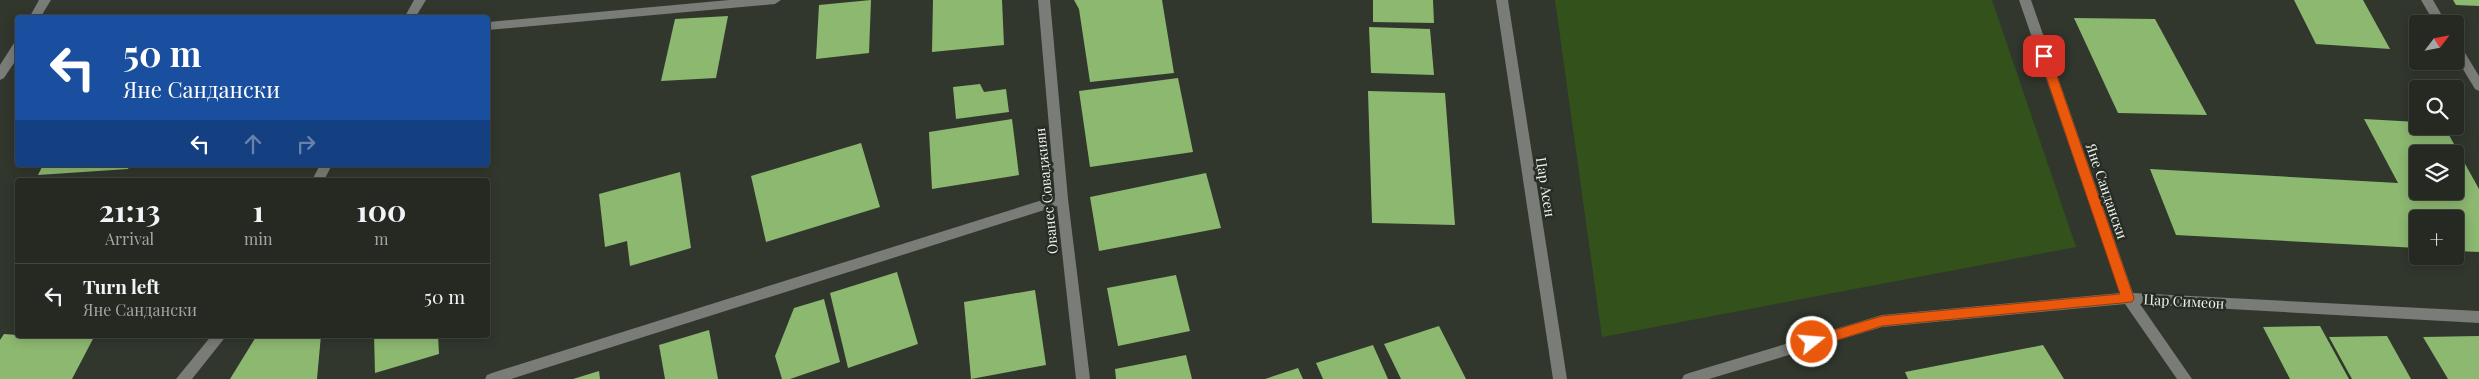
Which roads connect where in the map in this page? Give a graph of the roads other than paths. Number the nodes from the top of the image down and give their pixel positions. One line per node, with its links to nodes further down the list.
1 (45, 0): 8 (street)
2 (420, 0): 9 (street)
3 (775, 0): 11 (street)
4 (1044, 0): 16 (street, Ованес Соваджиян)
5 (1502, 0): 23 (street, Цар Асен)
6 (2025, 0): 17 (street, Яне Сандански)
7 (2427, 0): 10 (street)
8 (36, 15)
9 (411, 15)
10 (2436, 15)
11 (490, 26)
12 (15, 51): 14 (street)
13 (2464, 61): 15 (street)
14 (0, 75)
15 (2479, 86)
16 (1062, 199): 21 (street); 22 (street, Ованес Соваджиян)
17 (2128, 298): 18 (street, Цар Симеон); 24 (street, Цар Симеон); 25 (street, Яне Сандански)
18 (2479, 317)
19 (217, 338): 20 (street)
20 (183, 379)
21 (492, 379)
22 (1083, 379)
23 (1560, 379)
24 (1689, 379)
25 (2185, 379)

